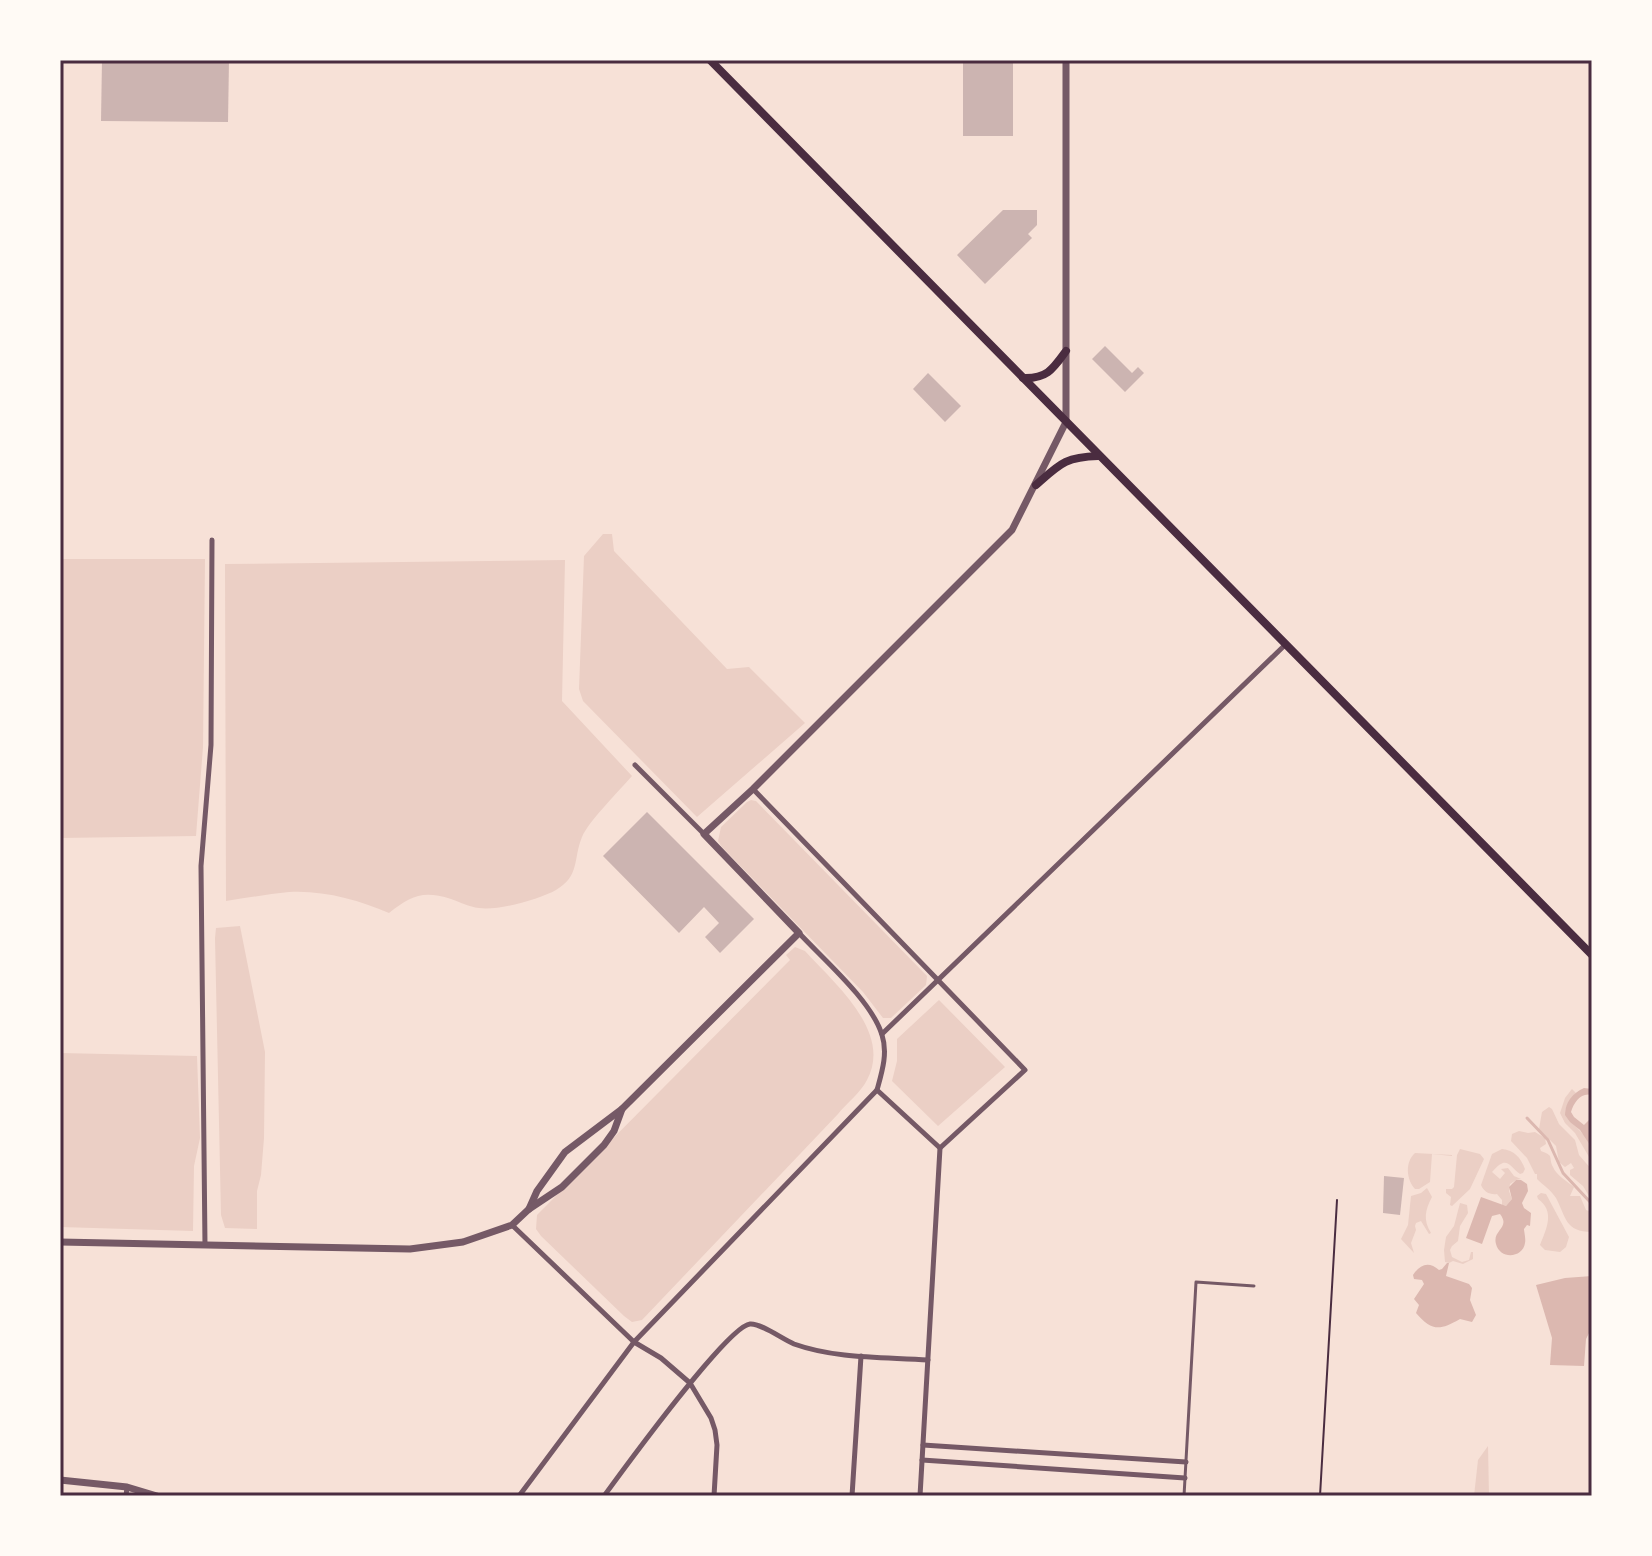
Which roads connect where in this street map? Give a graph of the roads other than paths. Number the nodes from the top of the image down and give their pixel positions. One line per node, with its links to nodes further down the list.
1 (710, 60): 4 (main road)
2 (1066, 60): 3 (street)
3 (1066, 351): 4 (main road); 5 (street)
4 (1022, 378): 5 (main road)
5 (1066, 422): 6 (main road); 7 (street)
6 (1098, 456): 7 (main road); 9 (main road)
7 (1036, 485): 11 (street)
8 (212, 540): 23 (street)
9 (1286, 644): 14 (main road); 15 (street)
10 (635, 765): 12 (street)
11 (753, 789): 12 (street); 15 (street)
12 (704, 834): 13 (street)
13 (799, 933): 16 (street); 18 (street)
14 (1592, 955)
15 (937, 981): 16 (street); 19 (street)
16 (882, 1034): 17 (street)
17 (877, 1090): 19 (street); 25 (street)
18 (622, 1109): 20 (street); 20 (street)
19 (940, 1148): 27 (street)
20 (529, 1209): 21 (street)
21 (512, 1225): 23 (street); 25 (street)
22 (60, 1242): 23 (street)
23 (205, 1245)
24 (1254, 1286): 31 (lane)
25 (634, 1342): 28 (street); 36 (street)
26 (861, 1356): 27 (street); 28 (street); 39 (street)
27 (928, 1360): 29 (street)
28 (690, 1383): 37 (street); 38 (street)
29 (923, 1445): 30 (street); 31 (street)
30 (922, 1460): 32 (street); 40 (street)
31 (1186, 1462): 32 (lane)
32 (1185, 1478): 41 (lane)
33 (60, 1480): 34 (street)
34 (126, 1491): 35 (street)
35 (157, 1496)
36 (519, 1496)
37 (604, 1496)
38 (714, 1496)
39 (852, 1496)
40 (920, 1496)
41 (1184, 1496)

